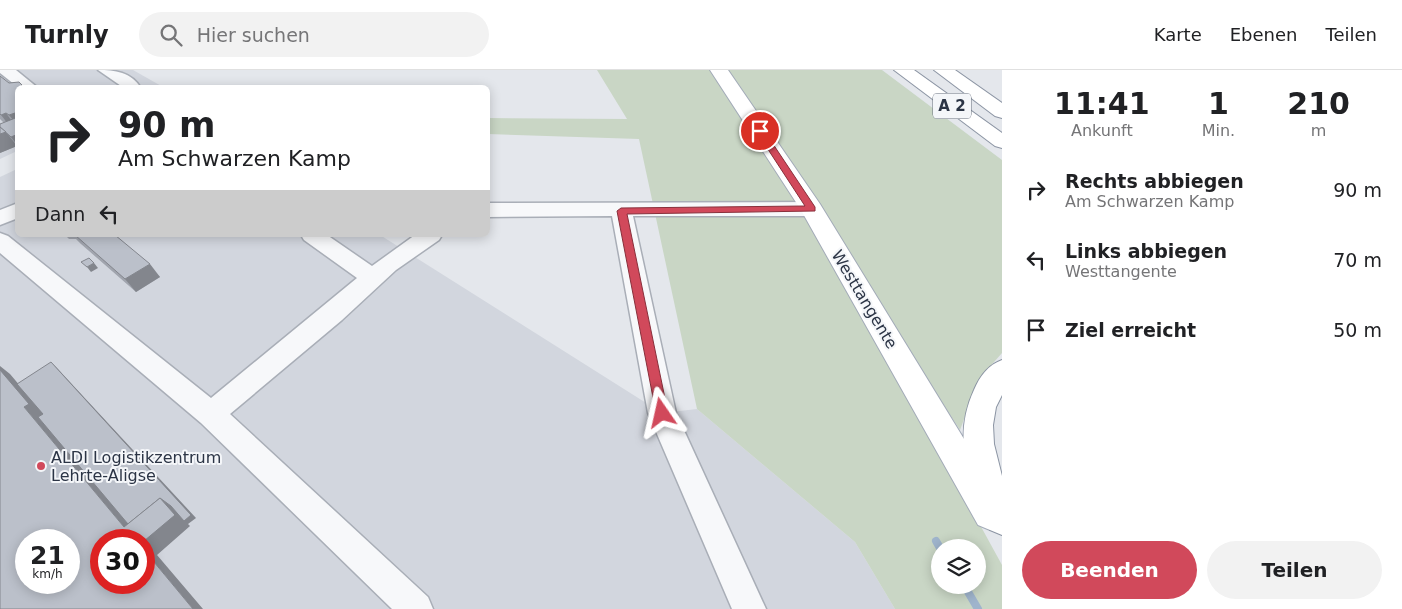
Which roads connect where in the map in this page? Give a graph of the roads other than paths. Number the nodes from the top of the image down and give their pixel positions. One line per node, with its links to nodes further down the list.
1 (6, 70): 7 (street)
2 (718, 70): 12 (main road, Westtangente)
3 (903, 70): 11 (main road, A 2)
4 (943, 70): 10 (main road, A 2)
5 (966, 70): 9 (main road, A 2)
6 (107, 76): 8 (street)
7 (26, 85)
8 (131, 85)
9 (1002, 95)
10 (1002, 112)
11 (1002, 142)
12 (812, 209): 15 (street); 24 (main road, Westtangente)
13 (490, 210): 15 (street)
14 (15, 211): 16 (street)
15 (621, 211): 26 (street)
16 (0, 218)
17 (315, 237): 20 (street)
18 (429, 237): 20 (street)
19 (0, 242): 22 (street)
20 (373, 278): 22 (street)
21 (1002, 372): 23 (main road)
22 (210, 414): 25 (street)
23 (1002, 518)
24 (1002, 534)
25 (416, 609)
26 (749, 609)

